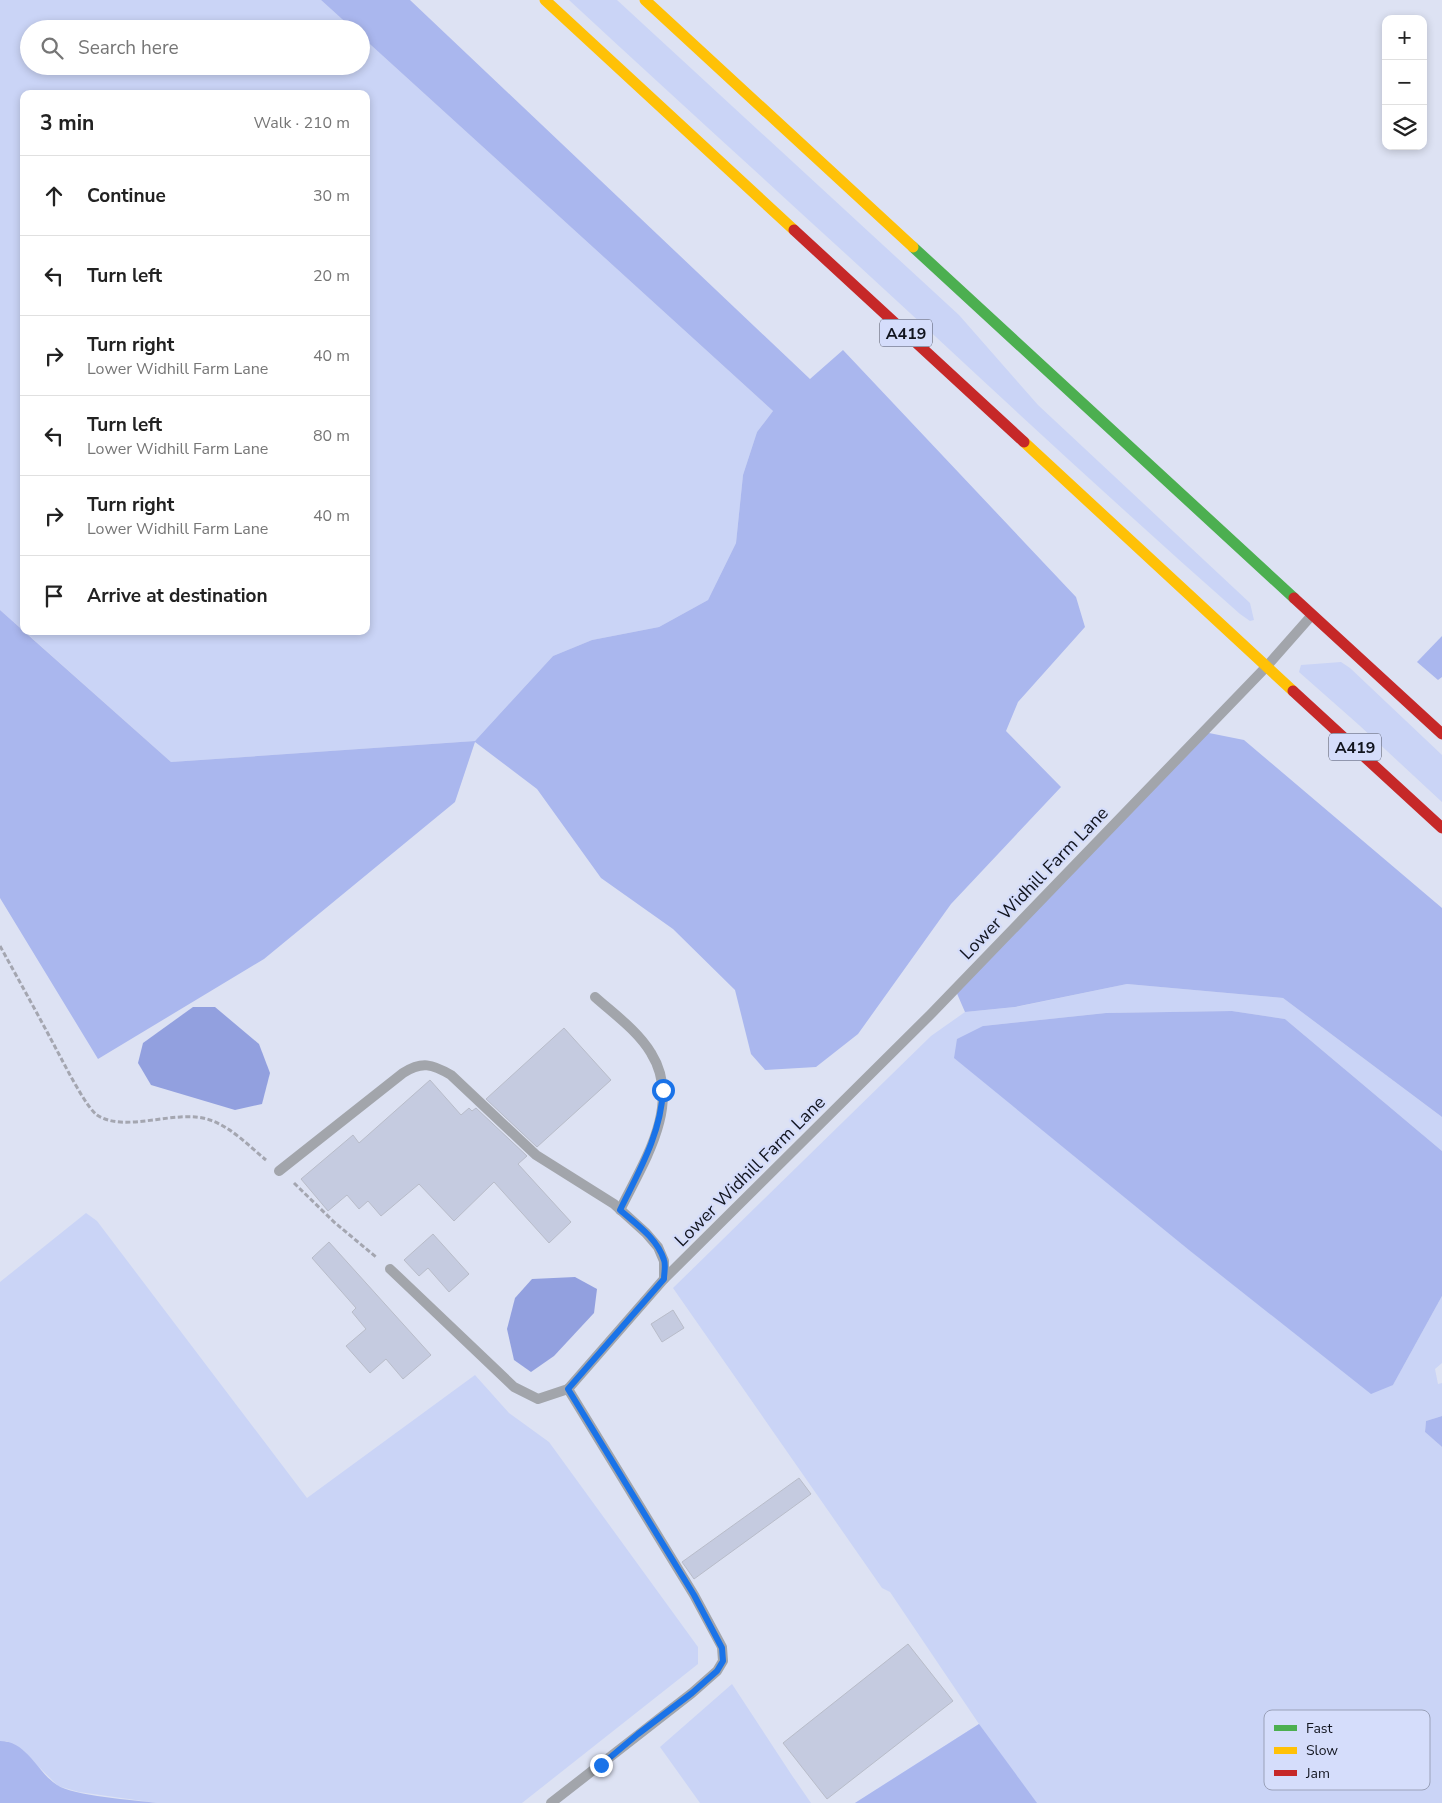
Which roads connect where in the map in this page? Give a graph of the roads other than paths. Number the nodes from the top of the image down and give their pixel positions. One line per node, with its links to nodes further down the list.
1 (545, 0): 4 (highway, A419)
2 (645, 0): 3 (highway)
3 (1312, 615): 4 (lane, Lower Widhill Farm Lane); 5 (highway)
4 (1267, 666): 6 (highway, A419); 11 (lane, Lower Widhill Farm Lane)
5 (1442, 734)
6 (1442, 828)
7 (594, 996): 9 (lane)
8 (279, 1171): 9 (lane)
9 (620, 1210): 11 (lane)
10 (390, 1269): 12 (lane)
11 (664, 1279): 12 (lane, Lower Widhill Farm Lane)
12 (568, 1389): 13 (lane)
13 (551, 1803)

